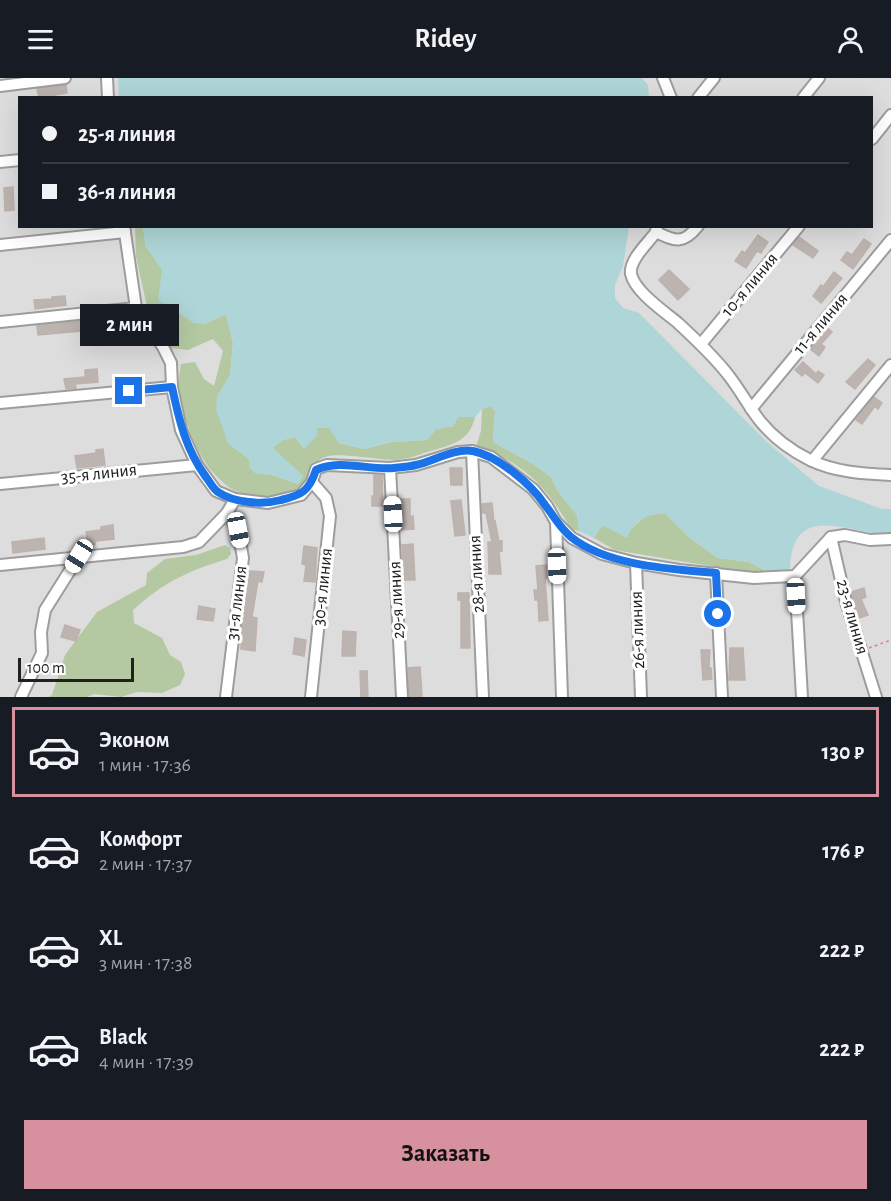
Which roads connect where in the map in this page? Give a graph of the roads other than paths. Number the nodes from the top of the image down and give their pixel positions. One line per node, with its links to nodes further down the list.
1 (64, 78): 6 (street)
2 (107, 78): 7 (street)
3 (663, 78): 8 (street)
4 (714, 78): 9 (street)
5 (819, 78): 10 (street)
6 (0, 86)
7 (108, 96)
8 (670, 96)
9 (700, 96)
10 (805, 96)
11 (891, 115): 12 (street)
12 (873, 138)
13 (18, 160): 14 (street)
14 (0, 162)
15 (696, 228): 18 (street)
16 (796, 228): 23 (street, 10-я линия)
17 (124, 229): 20 (street); 21 (street)
18 (656, 229): 23 (street)
19 (891, 240): 27 (street, 11-я линия)
20 (0, 245)
21 (136, 308): 22 (street); 25 (street)
22 (0, 322)
23 (701, 344): 27 (street)
24 (891, 365): 29 (street)
25 (172, 387): 26 (street); 30 (street)
26 (0, 404)
27 (751, 409): 29 (street)
28 (472, 451): 31 (street); 37 (street); 49 (street, 28-я линия)
29 (812, 461): 32 (street)
30 (197, 465): 34 (street, 35-я линия); 35 (street)
31 (390, 468): 33 (street); 48 (street, 29-я линия)
32 (891, 475)
33 (312, 482): 35 (street); 47 (street, 30-я линия)
34 (0, 484)
35 (235, 499): 36 (street)
36 (227, 513): 40 (street); 46 (street, 31-я линия)
37 (556, 522): 41 (street); 50 (street)
38 (831, 537): 39 (street); 44 (street); 54 (street, 23-я линия)
39 (891, 539)
40 (79, 556): 42 (street); 45 (street)
41 (636, 563): 43 (street); 51 (street, 26-я линия)
42 (0, 565)
43 (716, 573): 44 (street); 52 (street)
44 (795, 576): 53 (street)
45 (21, 697)
46 (226, 697)
47 (311, 697)
48 (402, 697)
49 (483, 697)
50 (562, 697)
51 (641, 697)
52 (722, 697)
53 (802, 697)
54 (876, 697)

